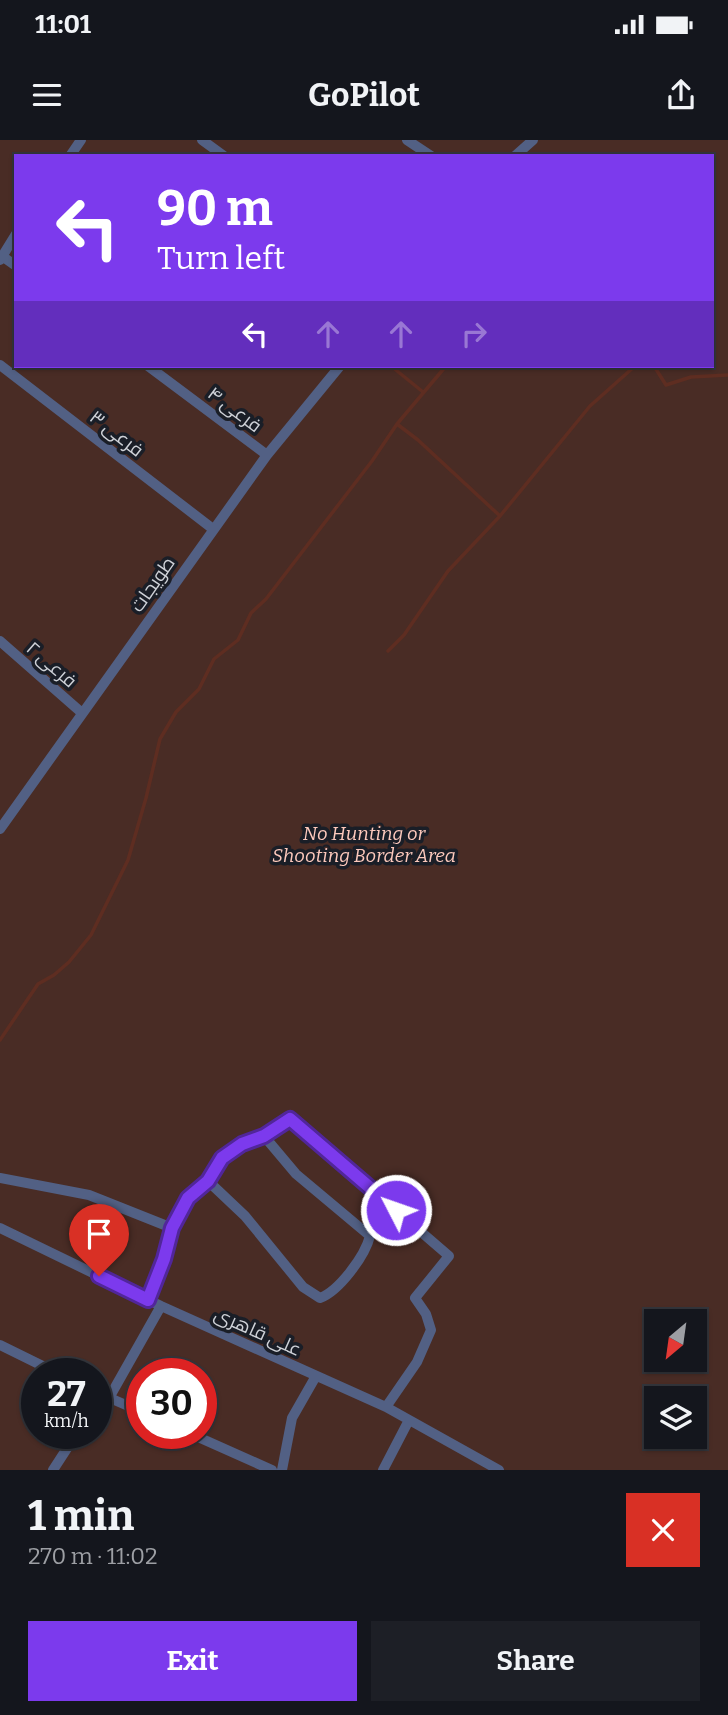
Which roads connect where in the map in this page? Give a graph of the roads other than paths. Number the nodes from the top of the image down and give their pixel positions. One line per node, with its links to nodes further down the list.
1 (202, 140): 4 (street)
2 (407, 140): 5 (street)
3 (533, 140): 6 (street)
4 (221, 154)
5 (428, 154)
6 (517, 154)
7 (14, 236): 8 (street)
8 (1, 258)
9 (0, 365): 13 (street, فرعی ۳)
10 (151, 368): 12 (street, فرعی ۴)
11 (338, 368): 12 (street, طویجات)
12 (267, 455): 13 (street, طویجات)
13 (213, 529): 15 (street, طویجات)
14 (0, 641): 15 (street, فرعی ۲)
15 (82, 713): 16 (street, طویجات)
16 (0, 829)
17 (264, 1136): 19 (street); 19 (street); 28 (street)
18 (0, 1178): 21 (street)
19 (208, 1181): 21 (street)
20 (0, 1228): 22 (street, علی قاهری)
21 (172, 1228): 22 (street)
22 (148, 1300): 23 (street, علی قاهری)
23 (161, 1306): 26 (street, علی قاهری); 27 (street)
24 (0, 1345): 25 (street)
25 (26, 1358)
26 (316, 1376): 28 (street, علی قاهری); 34 (street)
27 (112, 1393)
28 (386, 1408): 29 (street, علی قاهری)
29 (409, 1420): 35 (street); 36 (street, علی قاهری)
30 (217, 1445): 33 (street)
31 (68, 1449): 32 (street)
32 (57, 1469)
33 (272, 1470)
34 (282, 1470)
35 (383, 1470)
36 (499, 1470)

